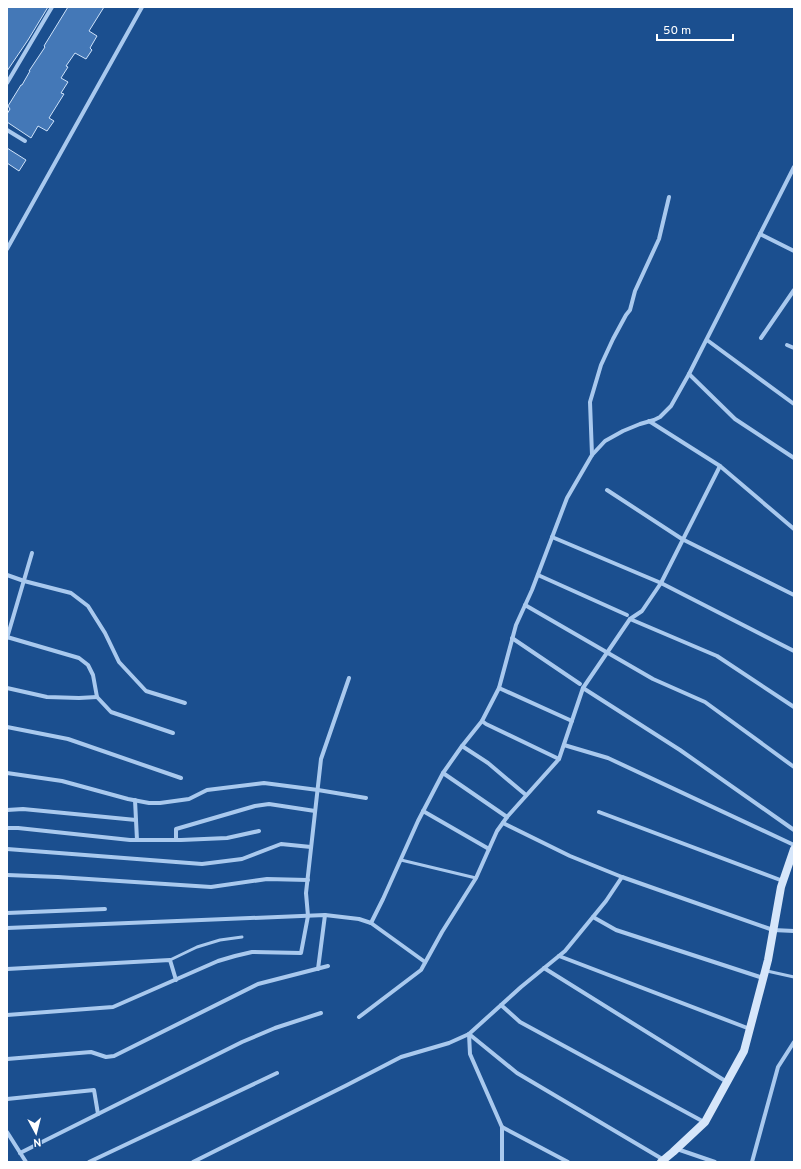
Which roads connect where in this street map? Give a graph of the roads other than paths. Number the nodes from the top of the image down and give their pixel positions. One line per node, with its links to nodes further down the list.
1 (52, 7): 3 (street)
2 (142, 7): 9 (street)
3 (7, 83)
4 (7, 130): 5 (street)
5 (25, 141)
6 (794, 167): 8 (street)
7 (668, 197): 19 (street)
8 (760, 234): 10 (street); 13 (street)
9 (7, 249)
10 (794, 250)
11 (794, 290): 12 (street)
12 (761, 338)
13 (707, 340): 16 (street); 17 (street)
14 (787, 345): 15 (street)
15 (794, 348)
16 (689, 374): 18 (street); 20 (street)
17 (794, 404)
18 (649, 421): 19 (street); 21 (street)
19 (592, 455): 24 (street)
20 (794, 458)
21 (720, 466): 23 (street); 25 (street)
22 (607, 490): 25 (street)
23 (794, 529)
24 (552, 537): 28 (street); 30 (street)
25 (682, 539): 30 (street); 31 (street)
26 (32, 553): 29 (street)
27 (7, 575): 29 (street)
28 (538, 575): 32 (street); 33 (street)
29 (24, 580): 34 (street); 43 (street)
30 (660, 583): 33 (street); 36 (street)
31 (794, 595)
32 (525, 605): 35 (street); 37 (street)
33 (628, 617): 37 (street); 44 (street)
34 (7, 638): 42 (street)
35 (512, 638): 39 (street); 41 (street)
36 (794, 651)
37 (608, 652): 39 (street); 52 (street)
38 (349, 678): 56 (street)
39 (582, 686): 46 (street); 68 (street)
40 (7, 688): 42 (street)
41 (499, 688): 45 (street); 46 (street)
42 (97, 697): 48 (street)
43 (185, 703)
44 (794, 707)
45 (482, 721): 50 (street); 51 (street)
46 (572, 721): 49 (street)
47 (7, 727): 55 (street)
48 (173, 733)
49 (564, 745): 51 (street); 72 (street)
50 (462, 746): 54 (street); 57 (street)
51 (559, 759): 57 (street)
52 (794, 767)
53 (7, 773): 59 (street)
54 (443, 774): 62 (street); 64 (street)
55 (180, 778)
56 (318, 790): 58 (street); 59 (street); 61 (street)
57 (526, 795): 64 (street)
58 (366, 798)
59 (135, 800): 65 (street)
60 (7, 810): 65 (street)
61 (315, 811): 71 (street); 73 (street)
62 (423, 811): 75 (street); 77 (street)
63 (599, 812): 82 (street)
64 (506, 817): 66 (street)
65 (136, 820): 70 (street)
66 (502, 823): 75 (street); 79 (street)
67 (7, 828): 70 (street)
68 (794, 830)
69 (259, 831): 71 (street)
70 (137, 840): 71 (street)
71 (176, 840)
72 (794, 845)
73 (312, 847): 74 (street); 81 (street)
74 (7, 849)
75 (489, 849): 80 (street)
76 (794, 849): 82 (street)
77 (401, 860): 80 (lane); 88 (street)
78 (7, 875): 81 (street)
79 (622, 877): 87 (street); 90 (street)
80 (476, 878): 95 (street)
81 (308, 880): 86 (street)
82 (783, 880): 90 (street)
83 (105, 910): 84 (street)
84 (7, 913)
85 (325, 915): 86 (street); 88 (street); 99 (street)
86 (308, 916): 89 (street); 102 (street)
87 (593, 917): 93 (street); 100 (street)
88 (371, 922): 95 (street)
89 (7, 928)
90 (773, 930): 91 (street); 100 (street)
91 (794, 931)
92 (242, 937): 94 (lane)
93 (559, 956): 97 (street); 107 (street)
94 (170, 960): 98 (street); 102 (street)
95 (425, 962): 106 (street)
96 (328, 966): 99 (street)
97 (544, 968): 103 (street); 112 (street)
98 (7, 969)
99 (318, 969): 110 (street)
100 (764, 974): 101 (lane); 107 (street)
101 (794, 977)
102 (176, 980): 105 (street)
103 (501, 1005): 108 (street); 115 (street)
104 (322, 1013): 114 (street)
105 (7, 1015)
106 (359, 1017)
107 (750, 1029): 112 (street)
108 (469, 1034): 116 (street); 120 (street); 123 (street)
109 (794, 1042): 127 (street)
110 (7, 1058)
111 (277, 1074): 122 (street)
112 (727, 1082): 115 (street)
113 (7, 1099): 114 (street)
114 (98, 1114): 119 (street)
115 (705, 1122): 118 (street)
116 (502, 1127): 124 (street); 125 (street)
117 (7, 1132): 119 (street)
118 (676, 1149): 120 (street); 126 (street)
119 (20, 1153): 121 (street)
120 (662, 1161)
121 (26, 1162)
122 (89, 1162)
123 (193, 1162)
124 (502, 1162)
125 (568, 1162)
126 (715, 1162)
127 (752, 1162)

